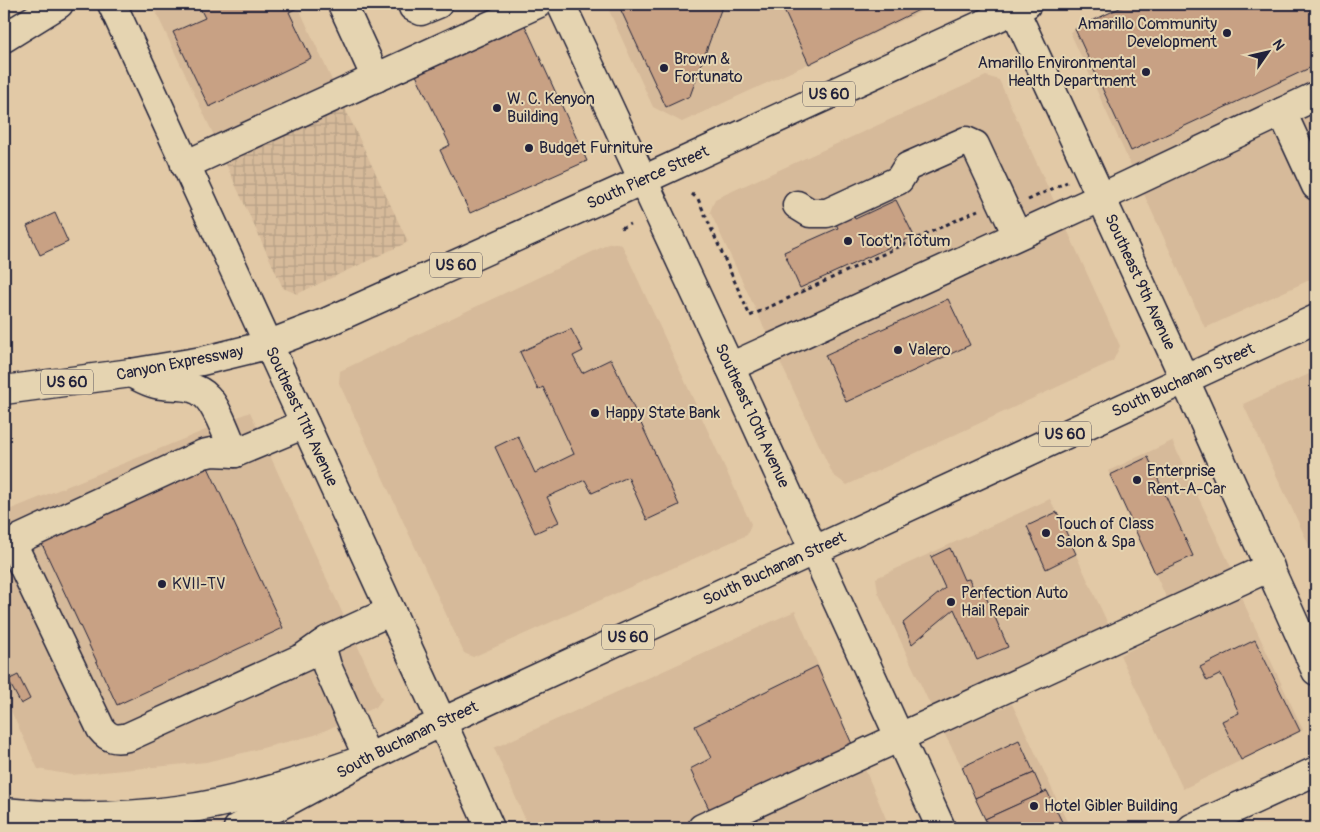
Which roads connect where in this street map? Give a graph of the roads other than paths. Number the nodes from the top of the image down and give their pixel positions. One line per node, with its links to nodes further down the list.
1 (59, 4): 9 (main road)
2 (112, 4): 13 (main road, Southeast 11th Avenue)
3 (342, 4): 10 (main road)
4 (412, 4): 5 (main road)
5 (438, 4)
6 (537, 4): 10 (main road)
7 (561, 4): 14 (main road, Southeast 10th Avenue)
8 (1018, 6): 14 (main road, South Pierce Street / US 60); 16 (main road, Southeast 9th Avenue)
9 (4, 38)
10 (376, 78): 13 (main road)
11 (1316, 96): 12 (main road)
12 (1282, 112): 15 (main road); 16 (main road)
13 (185, 165): 20 (main road, Southeast 11th Avenue)
14 (643, 180): 20 (main road, South Pierce Street / US 60); 21 (main road, Southeast 10th Avenue)
15 (1316, 186)
16 (1100, 198): 18 (main road); 23 (main road, Southeast 9th Avenue)
17 (797, 205): 18 (main road)
18 (1017, 235): 21 (main road)
19 (1316, 319): 23 (main road, South Buchanan Street / US 60)
20 (267, 345): 22 (main road, Canyon Expressway / US 60); 25 (main road, Southeast 11th Avenue)
21 (730, 367): 27 (main road, Southeast 10th Avenue)
22 (131, 373): 24 (main road, Canyon Expressway / US 60); 26 (main road)
23 (1184, 379): 27 (main road, South Buchanan Street / US 60); 28 (main road, Southeast 9th Avenue)
24 (4, 390)
25 (305, 424): 26 (main road); 29 (main road, Southeast 11th Avenue)
26 (235, 453): 30 (main road)
27 (815, 551): 32 (main road, South Buchanan Street / US 60); 33 (main road, Southeast 10th Avenue)
28 (1270, 567): 31 (main road, Southeast 9th Avenue); 33 (main road)
29 (391, 611): 30 (main road); 32 (main road, Southeast 11th Avenue)
30 (321, 644): 34 (main road)
31 (1316, 670)
32 (442, 722): 34 (main road, South Buchanan Street / US 60); 38 (main road, Southeast 11th Avenue)
33 (900, 737): 39 (main road); 40 (main road, Southeast 10th Avenue)
34 (368, 758): 36 (main road, US 60); 37 (main road, South Buchanan Street)
35 (1316, 771): 41 (main road)
36 (4, 812)
37 (238, 828)
38 (490, 828)
39 (702, 828)
40 (941, 828)
41 (1192, 828)

